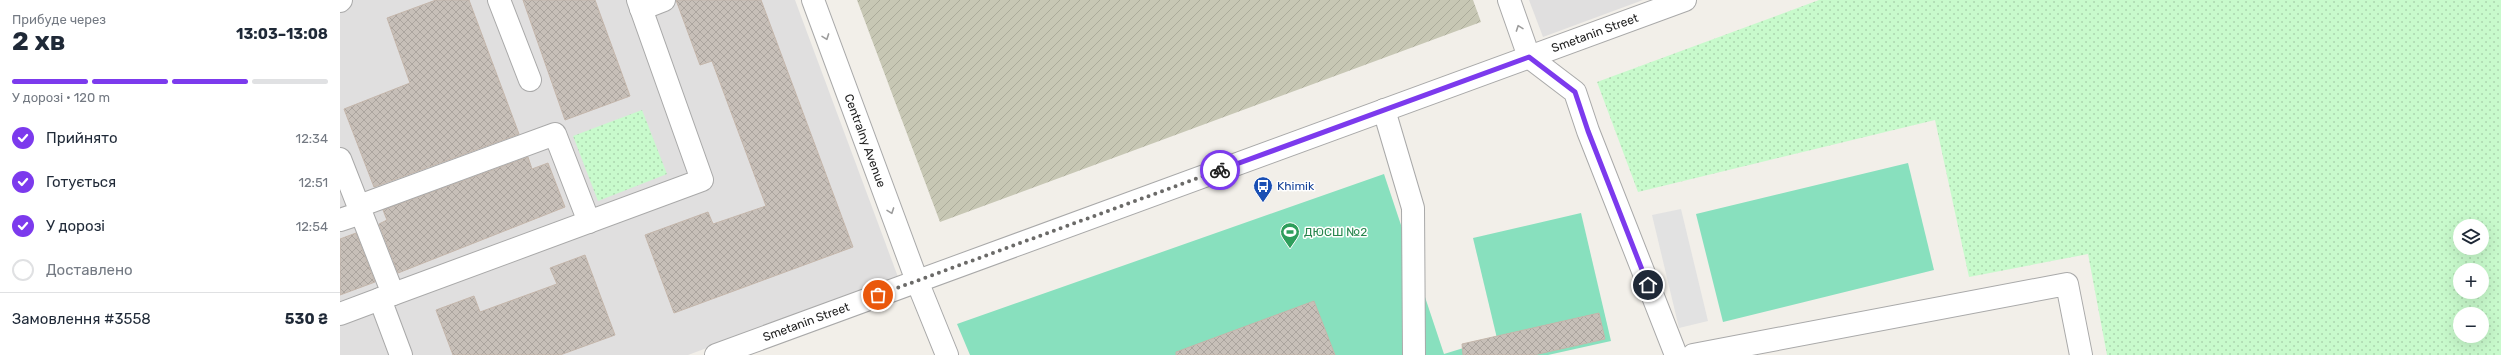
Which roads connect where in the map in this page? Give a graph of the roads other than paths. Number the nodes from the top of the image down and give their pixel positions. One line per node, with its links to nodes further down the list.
1 (500, 0): 8 (street)
2 (664, 0): 6 (street)
3 (813, 0): 14 (street, Centralny Avenue, one-way to 14)
4 (1509, 0): 7 (street, one-way to 4)
5 (1685, 0): 7 (street, Smetanin Street)
6 (640, 4): 13 (street)
7 (1529, 57): 9 (street, Smetanin Street); 21 (street)
8 (530, 80)
9 (1384, 110): 14 (street, Smetanin Street); 20 (street)
10 (340, 160): 11 (street)
11 (360, 210): 12 (street); 13 (street); 15 (street)
12 (340, 220)
13 (589, 222): 15 (street)
14 (917, 281): 18 (street, Smetanin Street); 19 (street, Centralny Avenue)
15 (387, 297): 16 (street); 17 (street)
16 (340, 314)
17 (401, 355)
18 (716, 355)
19 (947, 355)
20 (1414, 355)
21 (1676, 355)
22 (1693, 355): 23 (street)
23 (2081, 355)

